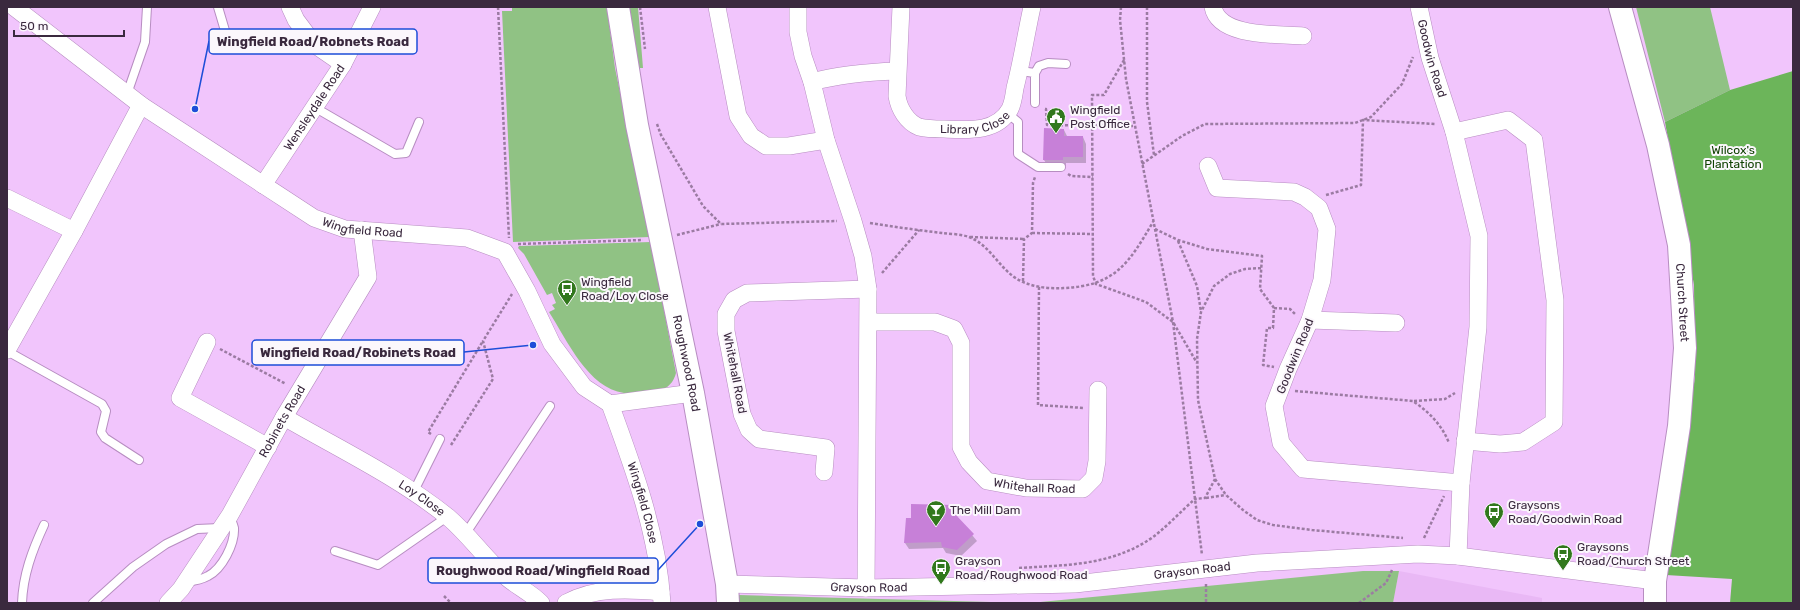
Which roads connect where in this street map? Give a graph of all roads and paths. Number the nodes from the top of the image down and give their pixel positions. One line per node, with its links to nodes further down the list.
1 (14, 7): 26 (street, Wingfield Road)
2 (148, 7): 26 (lane)
3 (218, 7): 17 (lane)
4 (290, 7): 21 (street)
5 (372, 7): 21 (street, Wensleydale Road)
6 (498, 7): 57 (path)
7 (618, 7): 54 (street, Roughwood Road)
8 (717, 7): 36 (street)
9 (798, 7): 25 (street)
10 (900, 7): 23 (street, Library Close)
11 (1032, 7): 24 (street, Library Close)
12 (1121, 7): 20 (path)
13 (1147, 7): 37 (path)
14 (1213, 7): 18 (street)
15 (1418, 7): 19 (street, Goodwin Road)
16 (1620, 7): 105 (street, Church Street)
17 (226, 34)
18 (1303, 36)
19 (1426, 39): 31 (path); 35 (street, Goodwin Road)
20 (1124, 60): 33 (path); 34 (path)
21 (343, 64): 29 (street, Wensleydale Road)
22 (1066, 64): 24 (lane)
23 (897, 71): 25 (street); 30 (street, Library Close)
24 (1027, 72): 28 (lane); 30 (street, Library Close)
25 (812, 82): 36 (street)
26 (127, 94): 27 (street, Wingfield Road)
27 (141, 104): 43 (street, Wingfield Road); 50 (street)
28 (1037, 106): 33 (path)
29 (314, 107): 32 (lane); 43 (street, Wensleydale Road)
30 (1007, 113): 40 (lane)
31 (1363, 120): 35 (path); 37 (path); 45 (path)
32 (419, 122)
33 (1093, 125): 34 (path); 42 (path)
34 (1135, 126): 38 (path)
35 (1453, 128): 73 (street, Goodwin Road); 84 (street)
36 (826, 140): 61 (street)
37 (1154, 155): 38 (path)
38 (1142, 164): 47 (path)
39 (1208, 166): 45 (street, Goodwin Road)
40 (1038, 167): 41 (lane); 51 (path)
41 (1061, 167): 42 (path)
42 (1093, 177): 52 (path)
43 (263, 185): 48 (street, Wingfield Road)
44 (7, 198): 50 (street)
45 (1308, 200): 64 (street, Goodwin Road)
46 (722, 224): 54 (path)
47 (1154, 229): 56 (path); 66 (path)
48 (362, 230): 57 (street, Wingfield Road); 76 (street, Robinets Road)
49 (920, 230): 61 (path)
50 (74, 231): 70 (street)
51 (1032, 233): 52 (path); 55 (path)
52 (1093, 234): 66 (path)
53 (969, 237): 55 (path)
54 (660, 239): 57 (path); 77 (street, Roughwood Road)
55 (1024, 239): 59 (path)
56 (1178, 240): 62 (path); 63 (path)
57 (507, 248): 58 (street)
58 (521, 280): 68 (path); 79 (street)
59 (1022, 281)
60 (1039, 287): 81 (path)
61 (868, 289): 65 (street); 88 (street, Whitehall Road)
62 (1274, 308): 64 (path); 72 (path)
63 (1201, 312)
64 (1310, 320): 67 (street); 72 (street, Goodwin Road)
65 (869, 322): 81 (street, Whitehall Road); 106 (street)
66 (1173, 322): 71 (path); 94 (path)
67 (1396, 323)
68 (483, 341): 83 (path); 83 (path)
69 (207, 342): 76 (path); 85 (street)
70 (7, 351): 87 (lane)
71 (1197, 363)
72 (1288, 369): 75 (street, Goodwin Road)
73 (1472, 378): 78 (path); 84 (street, Goodwin Road)
74 (1098, 390): 81 (street, Whitehall Road)
75 (1280, 390): 78 (path); 90 (street, Goodwin Road)
76 (300, 391): 82 (street, Robinets Road)
77 (693, 393): 79 (street); 107 (street, Roughwood Road)
78 (1413, 401): 86 (path)
79 (610, 404): 109 (street, Wingfield Close)
80 (550, 406): 98 (lane)
81 (1098, 408)
82 (284, 417): 85 (street, Robinets Road); 91 (street, Loy Close)
83 (440, 439): 91 (lane)
84 (1466, 441): 90 (street, Goodwin Road)
85 (268, 447): 96 (street, Robinets Road)
86 (1451, 450)
87 (140, 460)
88 (824, 472)
89 (1215, 479): 93 (path)
90 (1456, 483): 99 (path); 102 (street, Goodwin Road)
91 (414, 491): 95 (street, Loy Close)
92 (1226, 495): 93 (path)
93 (1205, 498): 94 (path)
94 (1195, 499): 103 (path); 104 (path)
95 (447, 516): 98 (street, Loy Close); 100 (lane)
96 (226, 522): 111 (lane); 112 (street, Robinets Road)
97 (44, 526): 110 (lane)
98 (466, 533): 114 (street, Loy Close)
99 (1424, 539)
100 (335, 551)
101 (1398, 555): 102 (street, Grayson Road); 104 (street, Grayson Road); 117 (path)
102 (1458, 556): 105 (street, Grayson Road)
103 (1015, 568)
104 (1204, 569): 106 (street, Grayson Road); 116 (path)
105 (1655, 581): 118 (street, Church Street)
106 (866, 588): 107 (street, Grayson Road)
107 (728, 593)
108 (444, 596): 113 (path)
109 (662, 598): 115 (street)
110 (22, 603)
111 (93, 603)
112 (168, 603)
113 (451, 603)
114 (541, 603)
115 (566, 603)
116 (1206, 603)
117 (1359, 603)
118 (1655, 603)

